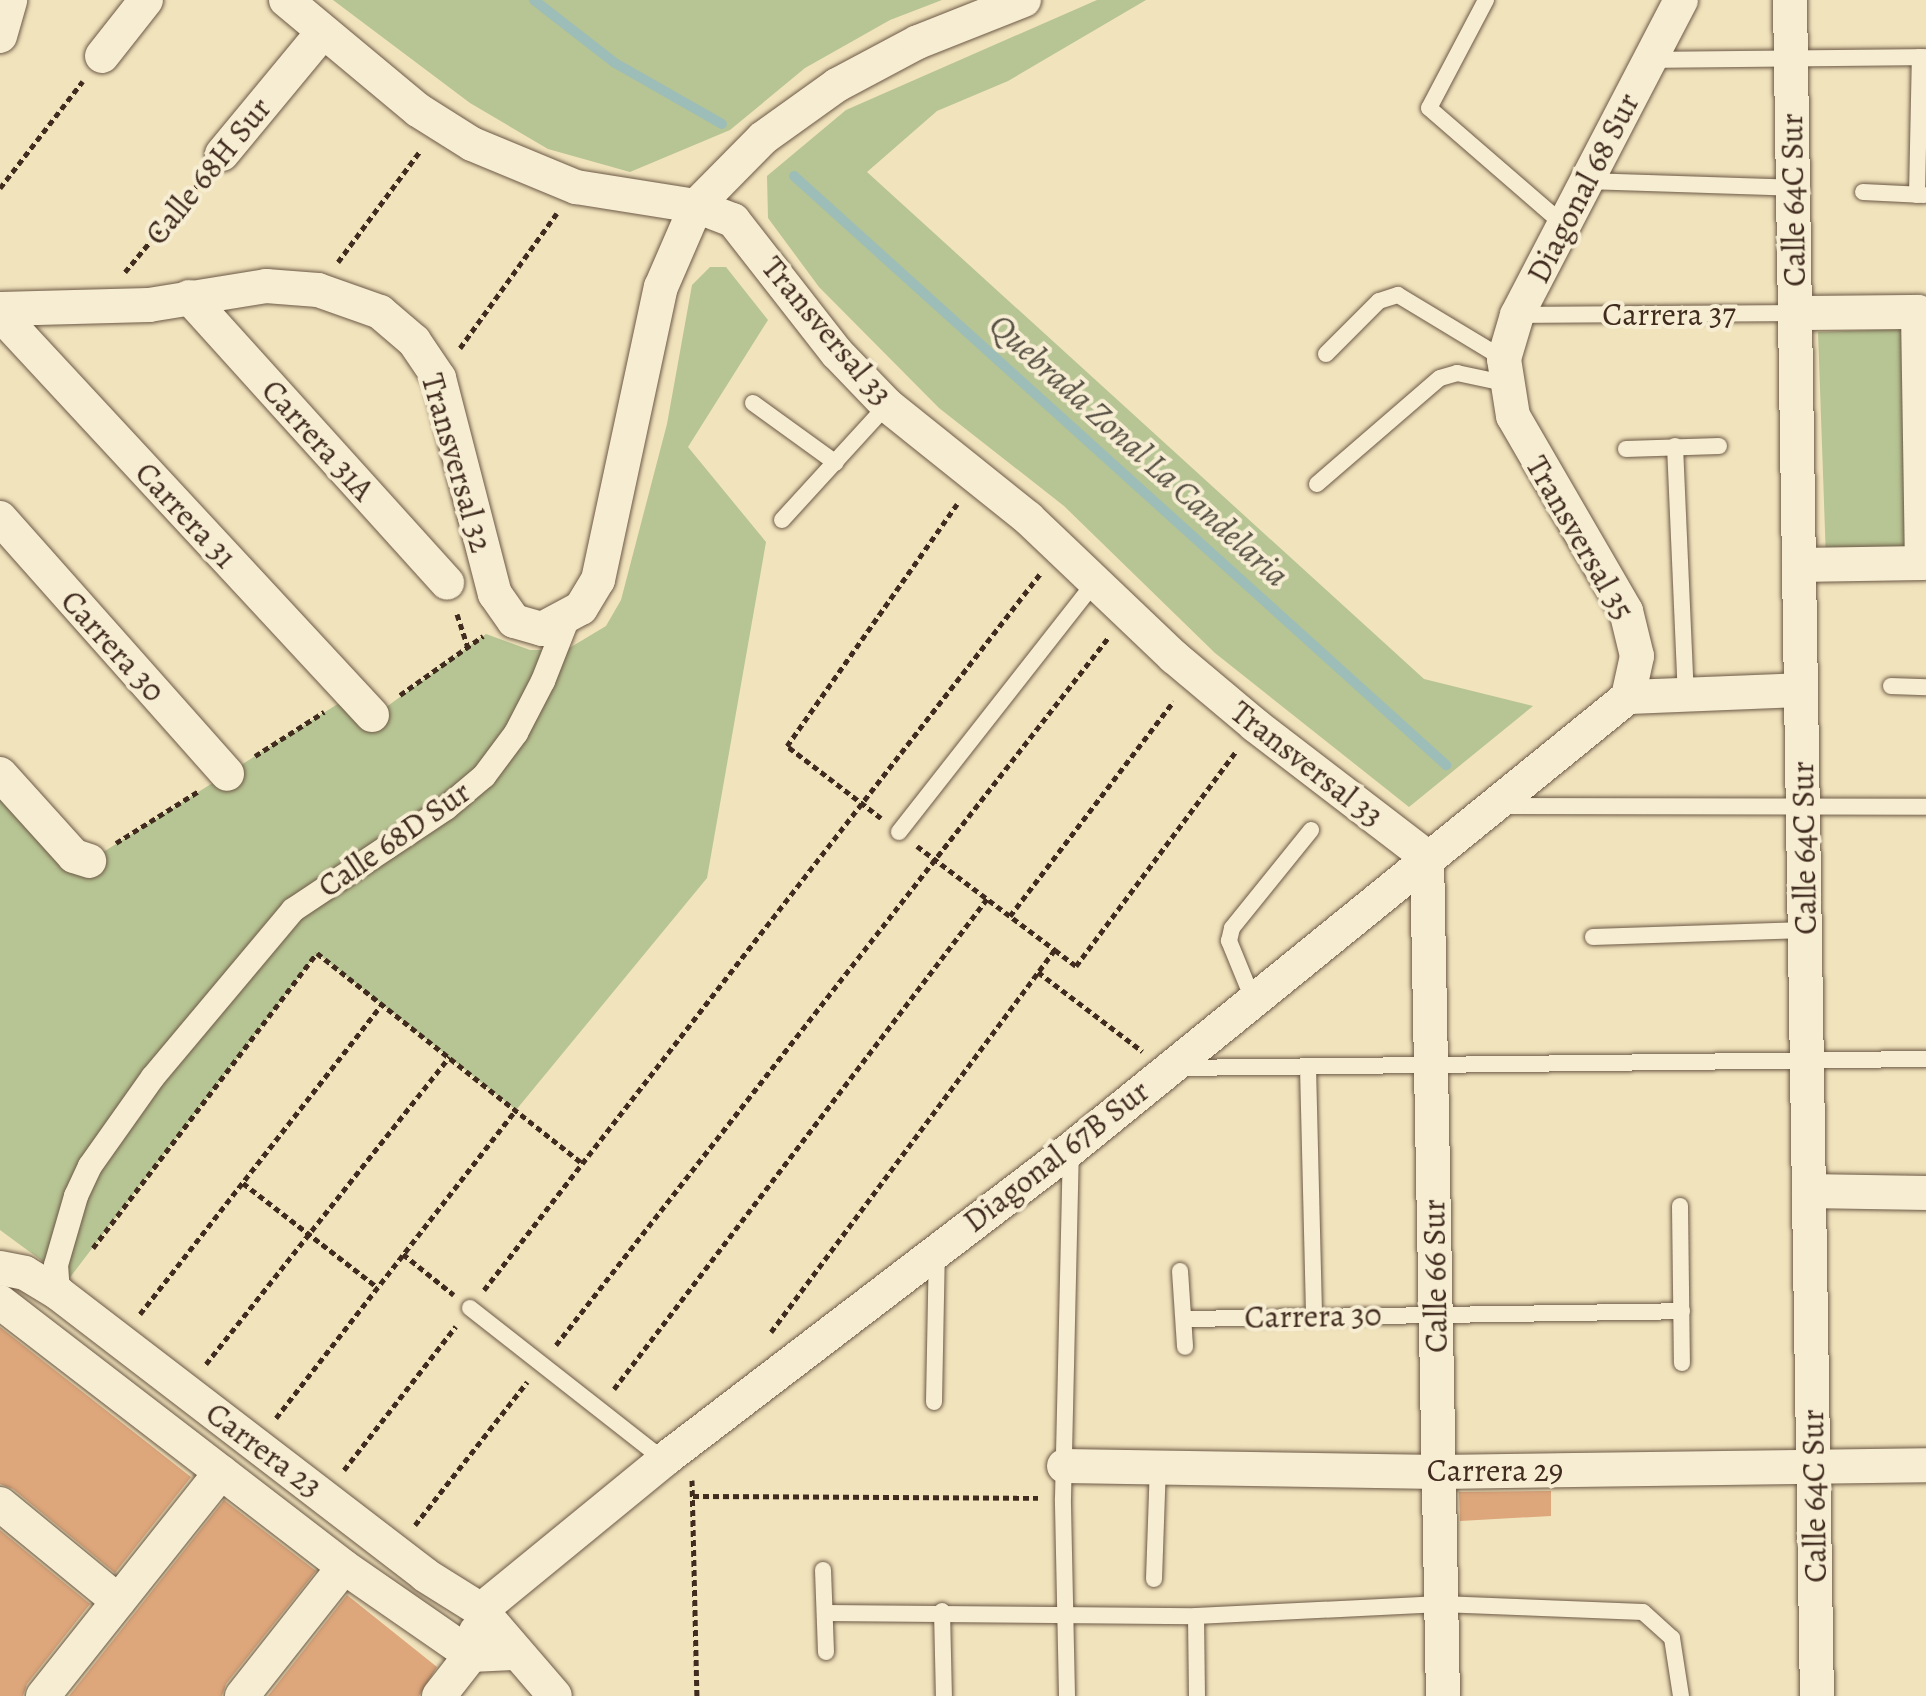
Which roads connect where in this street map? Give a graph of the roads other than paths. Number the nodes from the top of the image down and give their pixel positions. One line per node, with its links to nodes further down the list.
1 (10, 0): 9 (street)
2 (146, 0): 10 (street)
3 (286, 0): 8 (street, Transversal 33)
4 (1024, 0): 19 (street)
5 (1486, 0): 20 (lane)
6 (1681, 0): 13 (street, Diagonal 68 Sur)
7 (1790, 0): 12 (street, Calle 64C Sur)
8 (322, 33): 14 (street, Calle 68H Sur); 19 (street, Transversal 33)
9 (0, 36)
10 (102, 56)
11 (1923, 57): 12 (lane); 18 (lane)
12 (1791, 58): 13 (lane); 16 (street, Calle 64C Sur)
13 (1650, 60): 15 (street, Diagonal 68 Sur)
14 (222, 154)
15 (1586, 181): 16 (lane); 20 (street, Diagonal 68 Sur)
16 (1793, 188): 23 (street, Calle 64C Sur)
17 (1863, 192): 18 (lane)
18 (1922, 195)
19 (696, 206): 29 (street, Transversal 33); 41 (street, Calle 68D Sur)
20 (1563, 224): 24 (street, Diagonal 68 Sur)
21 (189, 297): 22 (street, Transversal 32); 40 (street, Carrera 31A); 41 (street, Transversal 32)
22 (0, 311): 47 (street, Carrera 31)
23 (1795, 313): 24 (lane, Carrera 37); 27 (street, Carrera 37); 38 (street, Calle 64C Sur)
24 (1517, 315): 26 (street, Diagonal 68 Sur)
25 (1326, 354): 26 (lane)
26 (1504, 371): 34 (lane); 46 (street, Transversal 35)
27 (1922, 378): 37 (street)
28 (753, 403): 33 (lane)
29 (887, 405): 33 (lane); 39 (street, Transversal 33)
30 (1675, 446): 31 (lane); 32 (lane); 45 (lane)
31 (1719, 446)
32 (1626, 449)
33 (836, 463): 36 (lane)
34 (1317, 484)
35 (0, 518): 49 (street, Carrera 30)
36 (782, 520)
37 (1924, 563): 38 (street)
38 (1799, 565): 44 (street, Calle 64C Sur)
39 (1096, 581): 54 (lane); 55 (street, Transversal 33)
40 (447, 583)
41 (567, 620): 72 (street, Calle 68D Sur)
42 (1891, 686): 43 (lane)
43 (1926, 687)
44 (1801, 690): 45 (street); 51 (street, Calle 64C Sur)
45 (1686, 695): 46 (street)
46 (1628, 697): 50 (street, Diagonal 67B Sur)
47 (372, 715)
48 (0, 774): 56 (street)
49 (227, 774)
50 (1493, 805): 51 (lane); 55 (street, Diagonal 67B Sur)
51 (1803, 807): 52 (lane); 57 (street, Calle 64C Sur)
52 (1926, 807)
53 (1311, 830): 59 (lane)
54 (899, 832)
55 (1427, 857): 59 (street, Diagonal 67B Sur); 62 (street, Calle 66 Sur)
56 (89, 861)
57 (1805, 930): 58 (lane); 61 (street, Calle 64C Sur)
58 (1593, 937)
59 (1252, 997): 64 (street, Diagonal 67B Sur)
60 (1926, 1059): 61 (lane)
61 (1807, 1060): 62 (lane); 66 (street, Calle 64C Sur)
62 (1431, 1065): 63 (lane); 76 (street, Calle 66 Sur)
63 (1308, 1067): 64 (lane); 77 (lane)
64 (1165, 1068): 65 (street, Diagonal 67B Sur)
65 (1071, 1149): 69 (street, Diagonal 67B Sur); 88 (lane)
66 (1809, 1191): 67 (street); 85 (street, Calle 64C Sur)
67 (1926, 1193)
68 (1680, 1206): 75 (lane)
69 (937, 1249): 81 (lane); 82 (street, Diagonal 67B Sur)
70 (0, 1268): 72 (street, Carrera 23)
71 (1180, 1271): 78 (lane)
72 (58, 1293): 95 (street, Carrera 23)
73 (0, 1302): 86 (street, Carrera 23)
74 (470, 1308): 82 (lane)
75 (1682, 1311): 76 (lane, Carrera 30); 80 (lane)
76 (1436, 1313): 77 (lane, Carrera 30); 87 (street, Calle 66 Sur)
77 (1314, 1315): 78 (lane, Carrera 30)
78 (1184, 1319): 79 (lane)
79 (1185, 1347)
80 (1682, 1363)
81 (934, 1402)
82 (664, 1460): 95 (street, Diagonal 67B Sur)
83 (1926, 1465): 85 (street, Carrera 29)
84 (1158, 1466): 87 (street, Carrera 29); 88 (street, Carrera 29); 92 (lane)
85 (1813, 1467): 87 (street, Carrera 29); 112 (street, Calle 64C Sur)
86 (221, 1472): 90 (street, Carrera 23); 93 (street)
87 (1439, 1472): 94 (street, Calle 66 Sur)
88 (1063, 1482): 98 (lane)
89 (0, 1504): 93 (street)
90 (344, 1567): 102 (street, Carrera 23); 104 (street)
91 (823, 1570): 97 (lane)
92 (1154, 1579)
93 (118, 1601): 103 (street)
94 (1441, 1604): 99 (lane); 110 (street, Calle 66 Sur); 111 (lane)
95 (481, 1610): 101 (street, Carrera 23); 102 (street)
96 (942, 1611): 97 (lane); 98 (lane); 107 (lane)
97 (825, 1613): 100 (lane)
98 (1063, 1615): 99 (lane); 108 (lane)
99 (1196, 1616): 109 (lane)
100 (826, 1652)
101 (513, 1653): 102 (street); 106 (street, Carrera 23)
102 (471, 1655): 105 (street)
103 (43, 1696)
104 (242, 1696)
105 (439, 1696)
106 (555, 1696)
107 (944, 1696)
108 (1067, 1696)
109 (1197, 1696)
110 (1443, 1696)
111 (1681, 1696)
112 (1817, 1696)

